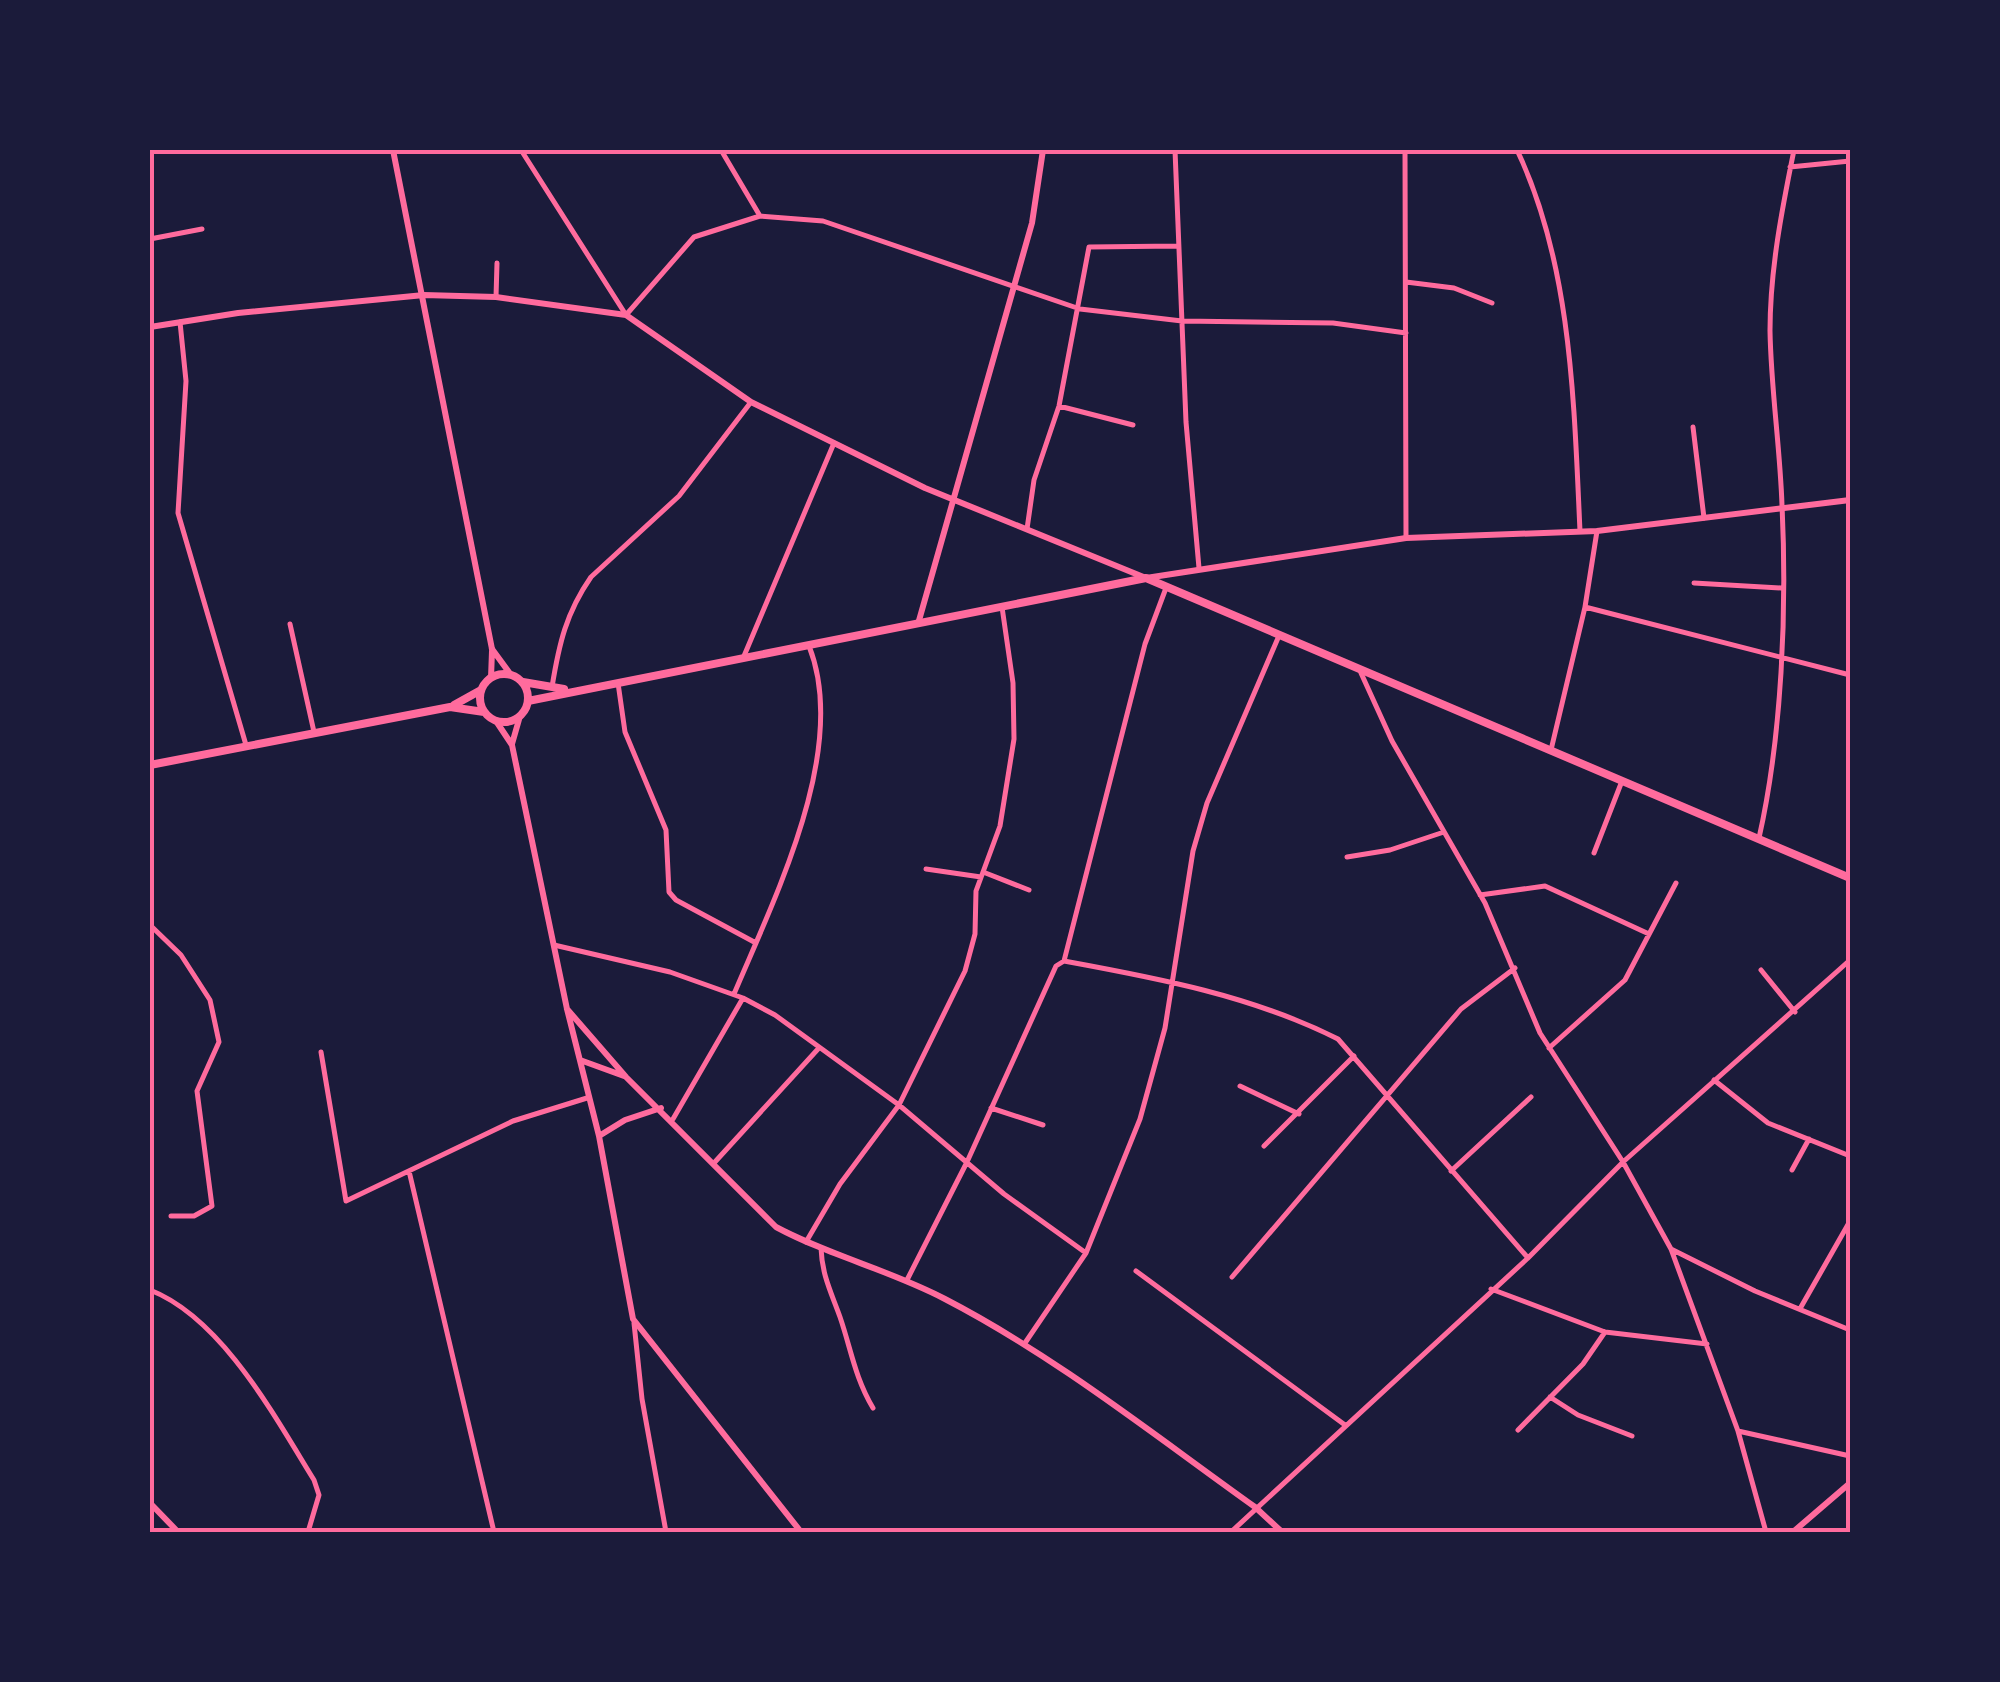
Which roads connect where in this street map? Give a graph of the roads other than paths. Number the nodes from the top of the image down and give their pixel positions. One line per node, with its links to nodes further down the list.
1 (393, 150): 18 (street)
2 (521, 150): 22 (street)
3 (721, 150): 11 (street)
4 (1043, 150): 17 (street)
5 (1175, 150): 14 (street)
6 (1405, 150): 16 (street)
7 (1794, 150): 10 (street)
8 (1519, 151): 37 (street)
9 (1850, 161): 10 (street)
10 (1790, 167): 34 (street)
11 (760, 216): 17 (street); 22 (street)
12 (202, 228): 13 (street)
13 (150, 239)
14 (1177, 246): 21 (street); 24 (street)
15 (496, 264): 19 (street)
16 (1406, 282): 20 (street); 26 (street)
17 (1014, 287): 21 (street); 32 (street)
18 (424, 295): 19 (street); 23 (street); 51 (street)
19 (496, 297): 22 (street)
20 (1492, 303)
21 (1080, 309): 24 (street); 28 (street)
22 (626, 315): 27 (street)
23 (180, 321): 25 (street); 70 (street)
24 (1182, 321): 26 (street); 40 (street)
25 (150, 327)
26 (1406, 333): 39 (street)
27 (751, 402): 31 (street); 60 (street)
28 (1059, 406): 29 (street); 38 (street)
29 (1133, 425)
30 (1694, 427): 35 (street)
31 (834, 444): 32 (street); 52 (street)
32 (954, 500): 38 (street); 48 (street)
33 (1850, 500): 34 (street)
34 (1782, 507): 35 (street); 44 (street)
35 (1704, 518): 36 (street)
36 (1597, 530): 37 (street); 45 (street)
37 (1580, 531): 39 (street)
38 (1026, 532): 41 (street)
39 (1406, 538): 40 (street)
40 (1200, 568): 41 (street)
41 (1146, 578): 43 (main road); 46 (main road)
42 (1694, 583): 44 (street)
43 (1166, 588): 49 (main road); 89 (street)
44 (1781, 588): 53 (street)
45 (1585, 607): 53 (street); 71 (street)
46 (1002, 608): 48 (main road); 79 (street)
47 (290, 624): 68 (street)
48 (918, 625): 50 (main road)
49 (1278, 638): 54 (main road); 92 (street)
50 (809, 646): 52 (main road); 86 (street)
51 (492, 649): 55 (street); 57 (street)
52 (743, 659): 59 (main road)
53 (1779, 660): 56 (street); 75 (street)
54 (1361, 673): 71 (main road); 74 (street)
55 (511, 675): 57 (main road); 58 (main road)
56 (1850, 675)
57 (490, 678): 61 (main road)
58 (523, 682): 60 (main road); 63 (main road)
59 (618, 683): 62 (main road); 86 (street)
60 (552, 687): 62 (main road)
61 (481, 690): 64 (main road); 65 (main road)
62 (573, 691): 63 (main road)
63 (528, 701): 66 (main road)
64 (450, 707): 65 (main road); 68 (main road)
65 (484, 712): 67 (main road)
66 (520, 716): 67 (main road); 69 (street)
67 (496, 721): 69 (street)
68 (314, 735): 70 (main road)
69 (512, 745): 87 (street)
70 (247, 748): 72 (main road)
71 (1551, 750): 73 (main road)
72 (150, 765)
73 (1622, 781): 75 (main road); 76 (street)
74 (1444, 832): 77 (street); 83 (street)
75 (1759, 839): 80 (main road)
76 (1594, 853)
77 (1346, 857)
78 (926, 869): 79 (street)
79 (982, 874): 82 (street); 108 (street)
80 (1850, 878)
81 (1676, 883): 85 (street)
82 (1029, 890)
83 (1480, 895): 85 (street); 90 (street)
84 (150, 925): 124 (street)
85 (1649, 934): 97 (street)
86 (756, 943): 93 (street)
87 (554, 944): 93 (street); 95 (street)
88 (1850, 960): 96 (street)
89 (1064, 961): 92 (street); 110 (street)
90 (1514, 968): 97 (street); 105 (street)
91 (1761, 970): 96 (street)
92 (1171, 980): 100 (street); 129 (street)
93 (734, 994): 94 (street)
94 (743, 998): 98 (street); 112 (street)
95 (567, 1010): 101 (street); 102 (street)
96 (1795, 1012): 103 (street)
97 (1550, 1048): 119 (street)
98 (818, 1049): 108 (street); 120 (street)
99 (322, 1052): 122 (street)
100 (1354, 1056): 105 (street); 111 (street)
101 (579, 1060): 102 (street); 107 (street)
102 (626, 1076): 109 (street)
103 (1714, 1080): 115 (street); 119 (street)
104 (1240, 1086): 111 (street)
105 (1391, 1096): 123 (street); 132 (street)
106 (1531, 1097): 123 (street)
107 (587, 1098): 114 (street); 122 (street)
108 (899, 1105): 118 (street); 126 (street)
109 (662, 1108): 112 (street); 114 (street)
110 (991, 1108): 113 (street); 118 (street)
111 (1299, 1114): 116 (street)
112 (673, 1119): 120 (street)
113 (1044, 1125)
114 (599, 1136): 137 (street)
115 (1809, 1140): 117 (street); 121 (street)
116 (1264, 1146)
117 (1850, 1156)
118 (967, 1162): 129 (street); 133 (street)
119 (1623, 1162): 128 (street); 130 (street)
120 (714, 1163): 126 (street)
121 (1792, 1170)
122 (409, 1171): 154 (street)
123 (1452, 1171): 130 (street)
124 (171, 1216)
125 (1850, 1221): 136 (street)
126 (806, 1243): 127 (street)
127 (821, 1248): 133 (street); 143 (street)
128 (1672, 1248): 136 (street); 141 (street)
129 (1086, 1253): 140 (street)
130 (1528, 1258): 134 (street)
131 (1136, 1272): 144 (street)
132 (1232, 1276)
133 (907, 1280): 140 (street)
134 (1491, 1288): 139 (street); 144 (street)
135 (150, 1290): 153 (street)
136 (1801, 1308): 138 (street)
137 (633, 1319): 155 (street); 156 (street)
138 (1850, 1330)
139 (1605, 1332): 141 (street); 142 (street)
140 (1025, 1343): 151 (street)
141 (1707, 1344): 146 (street)
142 (1550, 1397): 145 (street); 147 (street)
143 (873, 1408)
144 (1345, 1425): 151 (street)
145 (1518, 1430)
146 (1738, 1430): 148 (street); 159 (street)
147 (1632, 1436)
148 (1850, 1456)
149 (1850, 1483): 160 (street)
150 (150, 1503): 152 (street)
151 (1255, 1507): 157 (street); 158 (street)
152 (178, 1532)
153 (308, 1532)
154 (494, 1532)
155 (666, 1532)
156 (801, 1532)
157 (1230, 1532)
158 (1282, 1532)
159 (1766, 1532)
160 (1793, 1532)

